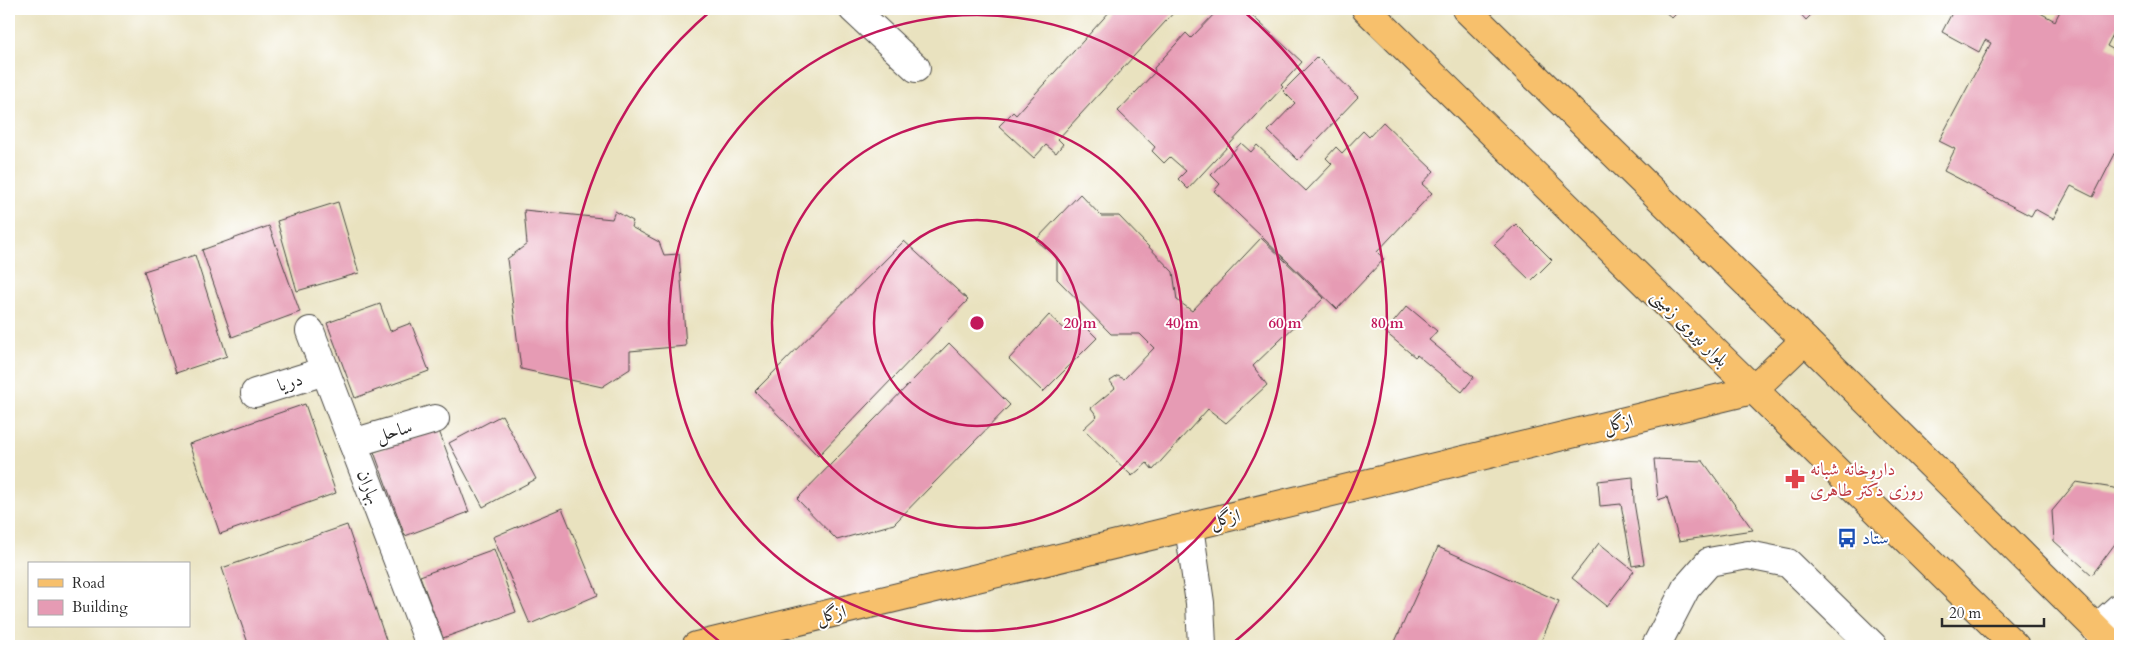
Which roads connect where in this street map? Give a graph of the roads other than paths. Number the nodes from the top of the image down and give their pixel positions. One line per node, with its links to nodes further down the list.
1 (853, 9): 4 (street)
2 (1366, 9): 8 (main road, بلوار نیروی زمینی)
3 (1466, 9): 6 (main road)
4 (916, 68)
5 (310, 331): 7 (street, بهاران)
6 (1805, 340): 8 (main road); 14 (main road)
7 (325, 371): 9 (street, دریا); 11 (street, بهاران)
8 (1753, 390): 12 (main road, ازگل); 20 (main road, بلوار نیروی زمینی)
9 (255, 393)
10 (435, 420): 11 (street, ساحل)
11 (353, 444): 15 (street, بهاران)
12 (1189, 527): 16 (main road, ازگل); 17 (street)
13 (2120, 607): 14 (street)
14 (2105, 637)
15 (430, 645)
16 (696, 646)
17 (1202, 646)
18 (1656, 646): 19 (street)
19 (1873, 646)
20 (2015, 646)

